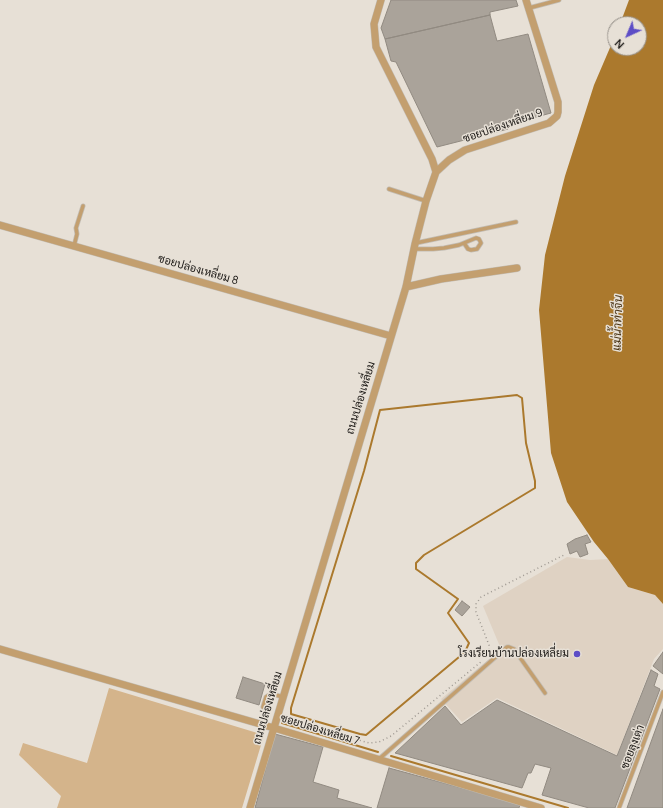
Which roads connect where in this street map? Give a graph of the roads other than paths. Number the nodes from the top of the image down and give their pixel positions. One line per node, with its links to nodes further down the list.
1 (381, 0): 5 (street)
2 (526, 0): 4 (street, ซอยปล่องเหลี่ยม 9)
3 (559, 0): 4 (lane)
4 (528, 8): 5 (street, ซอยปล่องเหลี่ยม 9)
5 (436, 172): 7 (street, ถนนปล่องเหลี่ยม)
6 (389, 189): 7 (lane)
7 (426, 201): 13 (street, ถนนปล่องเหลี่ยม)
8 (82, 206): 12 (lane)
9 (516, 222): 13 (lane)
10 (0, 225): 12 (street, ซอยปล่องเหลี่ยม 8)
11 (464, 243): 11 (lane); 13 (lane)
12 (74, 246): 16 (street, ซอยปล่องเหลี่ยม 8)
13 (414, 246): 15 (street, ถนนปล่องเหลี่ยม)
14 (516, 268): 15 (street)
15 (406, 287): 16 (street, ถนนปล่องเหลี่ยม)
16 (391, 336): 20 (street, ถนนปล่องเหลี่ยม)
17 (0, 649): 22 (street, ซอยปล่องเหลี่ยม 7)
18 (663, 692): 27 (lane, ซอยลุงเต่า)
19 (545, 693): 23 (lane)
20 (283, 697): 21 (lane); 22 (street, ถนนปล่องเหลี่ยม)
21 (263, 707)
22 (274, 728): 23 (street, ซอยปล่องเหลี่ยม 7); 25 (street, ถนนปล่องเหลี่ยม)
23 (379, 759): 24 (street, ซอยปล่องเหลี่ยม 7)
24 (523, 805): 26 (street, ซอยปล่องเหลี่ยม 7)
25 (250, 808)
26 (542, 808)
27 (619, 808)

